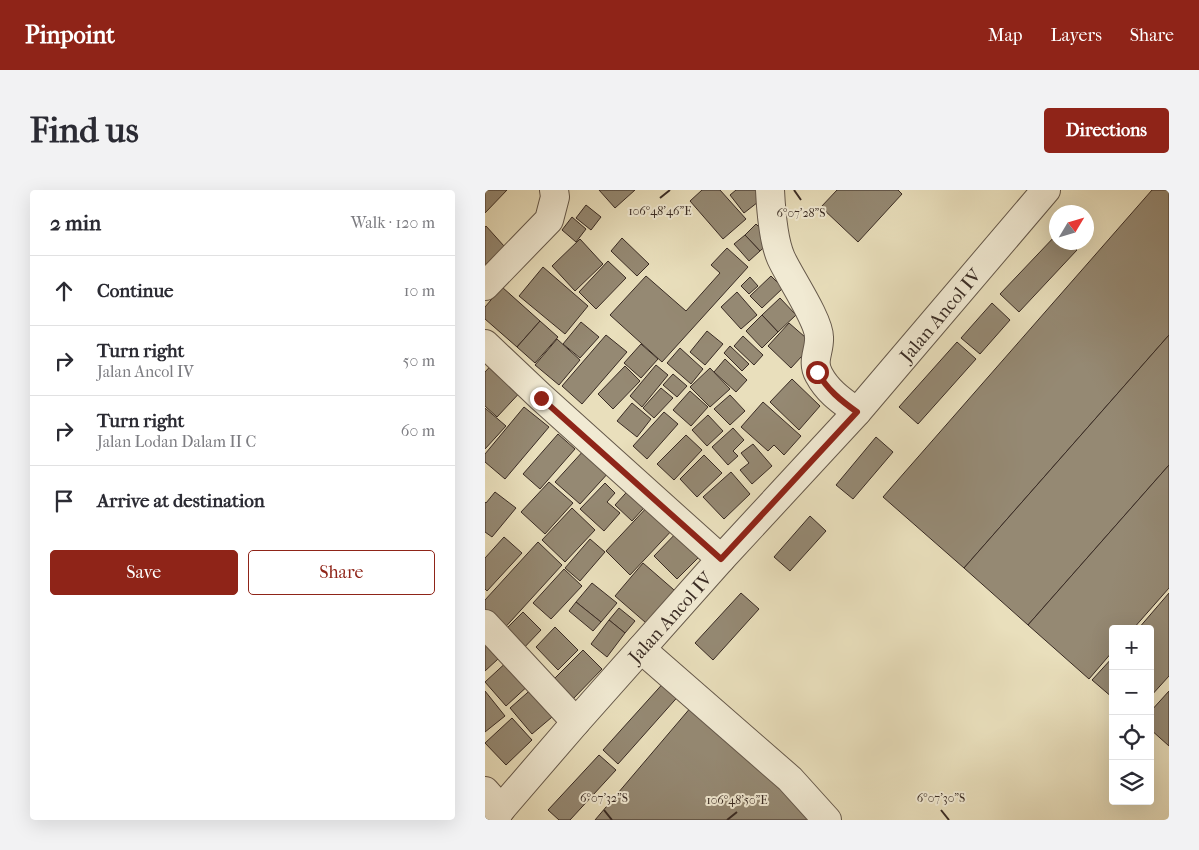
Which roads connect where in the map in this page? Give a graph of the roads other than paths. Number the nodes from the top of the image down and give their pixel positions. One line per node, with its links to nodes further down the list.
1 (554, 190): 4 (street)
2 (770, 190): 6 (street)
3 (1046, 190): 6 (street, Jalan Ancol IV)
4 (485, 286)
5 (485, 344): 7 (street)
6 (857, 412): 7 (street, Jalan Ancol IV)
7 (721, 559): 9 (street, Jalan Ancol IV)
8 (485, 624): 10 (street)
9 (641, 649): 10 (street, Jalan Ancol IV); 12 (street)
10 (576, 722): 11 (street, Jalan Ancol IV)
11 (494, 807)
12 (827, 820)

